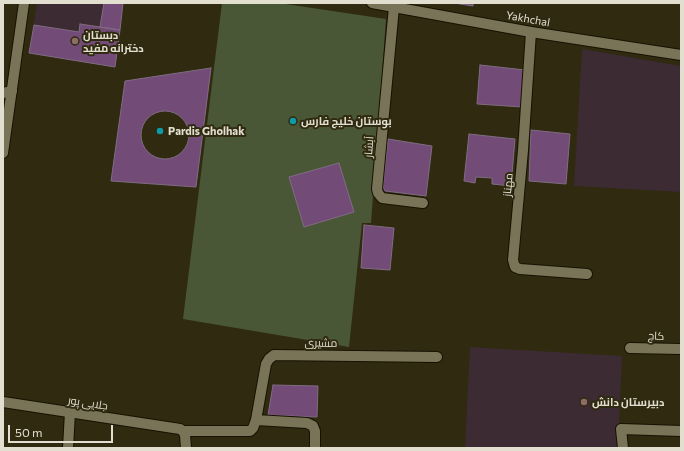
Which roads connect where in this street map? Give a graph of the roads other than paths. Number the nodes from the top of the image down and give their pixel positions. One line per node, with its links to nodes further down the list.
1 (24, 3): 6 (street)
2 (372, 3): 3 (street, Yakhchal)
3 (394, 7): 4 (street, Yakhchal); 8 (street, آبشار)
4 (531, 32): 5 (street, Yakhchal); 9 (street, مهناز)
5 (681, 55)
6 (7, 92): 7 (street)
7 (3, 153)
8 (423, 203)
9 (587, 274)
10 (630, 348): 11 (street, کاج)
11 (681, 349)
12 (437, 357): 15 (street, مشیری)
13 (3, 402): 14 (street, جلایی پور)
14 (70, 412): 16 (street, جلایی پور); 18 (street)
15 (256, 420): 16 (street); 20 (street)
16 (183, 431): 19 (street)
17 (681, 431): 21 (street)
18 (68, 448)
19 (186, 448)
20 (315, 448)
21 (623, 448)

